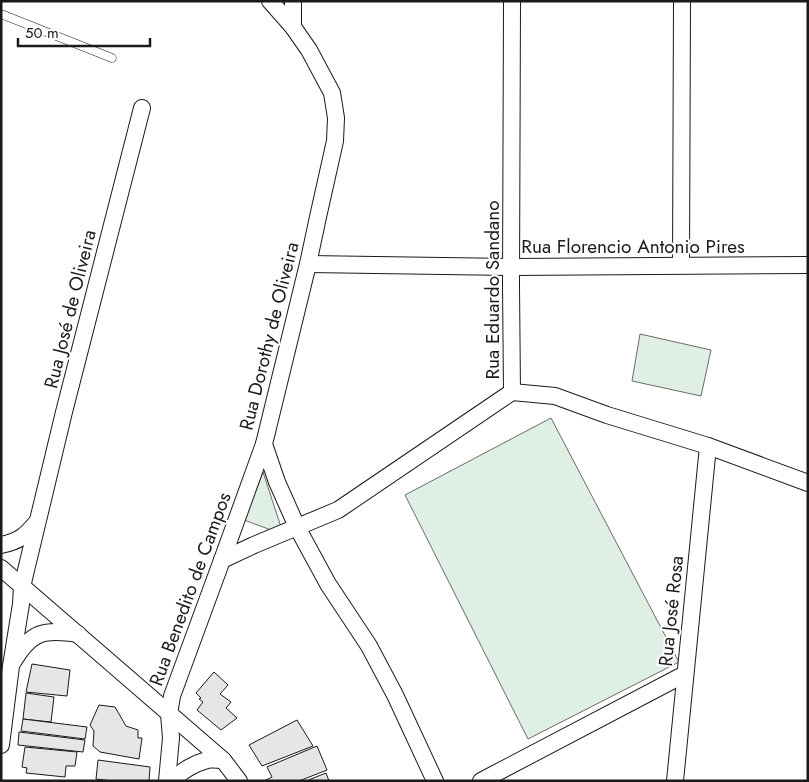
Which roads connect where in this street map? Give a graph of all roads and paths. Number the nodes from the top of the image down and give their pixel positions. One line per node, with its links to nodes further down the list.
1 (270, 1): 6 (street, Rua Dorothy de Oliveira)
2 (293, 1): 6 (street)
3 (512, 1): 12 (street, Rua Eduardo Sandano)
4 (682, 1): 11 (street)
5 (1, 14): 7 (lane)
6 (293, 27): 9 (street, Rua Dorothy de Oliveira)
7 (112, 58)
8 (142, 108): 17 (street, Rua José de Oliveira)
9 (308, 264): 12 (street, Rua Florencio Antonio Pires); 14 (street, Rua Dorothy de Oliveira)
10 (808, 264): 11 (street, Rua Florencio Antonio Pires)
11 (681, 265): 12 (street, Rua Florencio Antonio Pires)
12 (511, 266): 13 (street, Rua Eduardo Sandano)
13 (512, 392): 15 (street); 18 (street, Rua Eduardo Sandano)
14 (264, 444): 18 (street, Rua Dorothy de Oliveira); 20 (street, Rua Benedito de Campos)
15 (708, 446): 16 (street); 25 (street, Rua José Rosa)
16 (808, 483)
17 (38, 520): 19 (street); 22 (street, Rua José de Oliveira)
18 (297, 526): 20 (street, Rua Eduardo Sandano); 32 (street, Rua Dorothy de Oliveira)
19 (1, 545)
20 (222, 560): 26 (street, Rua Benedito de Campos)
21 (1, 568): 22 (street)
22 (22, 587): 23 (street); 24 (street, Rua José de Oliveira)
23 (78, 634): 24 (street, Rua José de Oliveira); 26 (street)
24 (11, 666): 27 (street, Rua José de Oliveira)
25 (685, 674): 33 (street); 34 (street, Rua José Rosa)
26 (169, 714): 28 (street); 29 (street, Rua Benedito de Campos)
27 (1, 745)
28 (223, 760): 30 (street); 31 (street)
29 (167, 781)
30 (173, 781)
31 (238, 781)
32 (435, 781)
33 (481, 781)
34 (675, 781)

